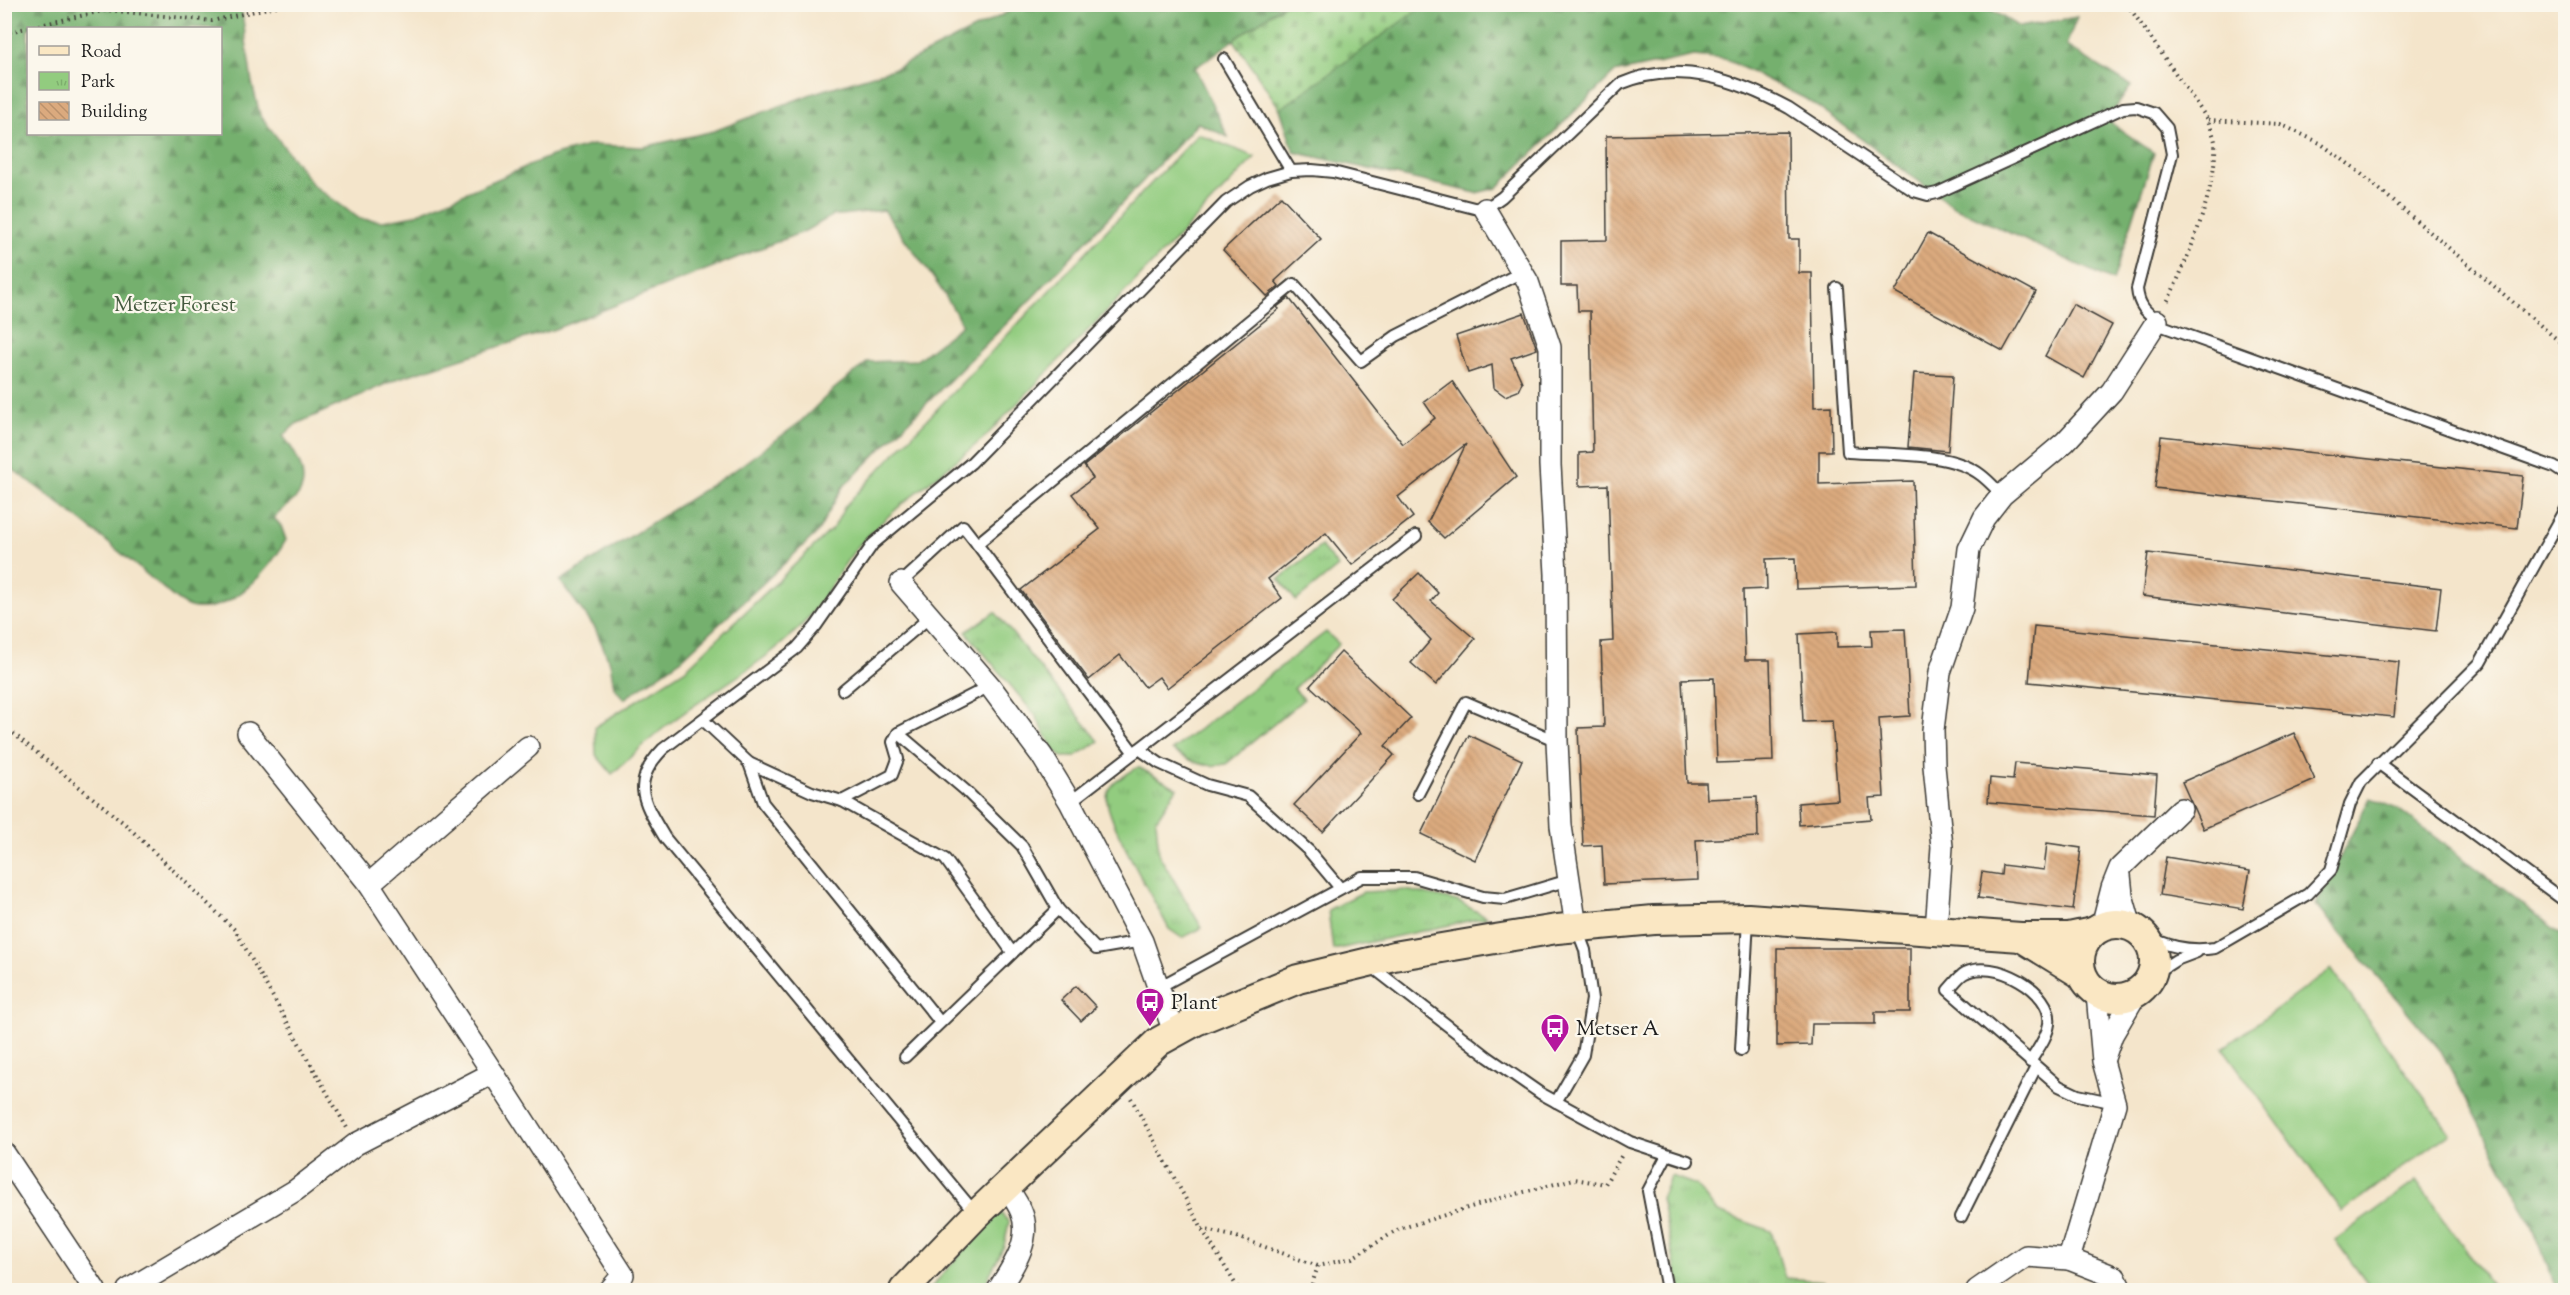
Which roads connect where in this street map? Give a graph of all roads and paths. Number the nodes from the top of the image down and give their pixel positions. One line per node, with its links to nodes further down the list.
1 (285, 4): 2 (path)
2 (31, 27)
3 (27, 28): 4 (path)
4 (4, 33)
5 (1224, 59): 7 (lane)
6 (2208, 120): 12 (path)
7 (1291, 171): 8 (lane); 22 (lane)
8 (1485, 208): 9 (street); 11 (lane)
9 (1522, 272): 17 (lane); 26 (street)
10 (1837, 288): 14 (lane)
11 (2157, 321): 13 (lane); 14 (street)
12 (2565, 347)
13 (2565, 475)
14 (2002, 495): 44 (street)
15 (2565, 509): 30 (lane)
16 (1416, 536): 28 (lane)
17 (977, 544): 18 (lane); 28 (lane)
18 (901, 582): 19 (street)
19 (930, 617): 20 (street); 21 (lane)
20 (990, 686): 25 (lane); 33 (street)
21 (843, 690)
22 (704, 720): 29 (lane); 70 (lane)
23 (4, 726): 65 (path)
24 (248, 733): 37 (street)
25 (898, 734): 32 (lane); 40 (lane)
26 (1557, 741): 31 (lane); 36 (street)
27 (528, 747): 37 (street)
28 (1136, 751): 33 (lane); 38 (lane)
29 (749, 763): 32 (lane); 54 (lane)
30 (2378, 763): 39 (lane); 48 (lane)
31 (1418, 794)
32 (842, 801): 49 (lane)
33 (1070, 802): 47 (street)
34 (2181, 809): 35 (street)
35 (2120, 868): 43 (street); 45 (street)
36 (1569, 880): 38 (lane); 42 (street)
37 (369, 884): 60 (street)
38 (1340, 888): 53 (lane)
39 (2565, 902)
40 (1058, 909): 47 (lane); 49 (lane)
41 (1748, 918): 42 (street); 44 (street); 56 (lane)
42 (1576, 927): 50 (street); 62 (lane)
43 (2098, 929): 45 (street); 46 (street); 51 (street)
44 (1936, 930): 46 (street)
45 (2136, 930): 48 (lane); 52 (street)
46 (2021, 937): 51 (street)
47 (1142, 941): 53 (street)
48 (2200, 950): 52 (lane)
49 (1012, 952): 54 (lane)
50 (1366, 962): 55 (street); 62 (lane)
51 (2089, 984): 52 (street); 58 (street)
52 (2143, 985): 58 (street)
53 (1159, 987): 55 (street)
54 (940, 1022): 57 (lane)
55 (1174, 1032): 61 (street)
56 (1741, 1050)
57 (905, 1057)
58 (2103, 1061): 63 (street)
59 (2033, 1065): 59 (lane); 63 (lane); 71 (lane)
60 (493, 1073): 65 (street); 77 (street)
61 (1120, 1077): 69 (street); 72 (path)
62 (1556, 1102): 64 (lane)
63 (2115, 1104): 73 (street)
64 (1630, 1142): 67 (lane); 74 (path)
65 (356, 1144): 76 (street)
66 (4, 1153): 75 (street)
67 (1667, 1155): 68 (lane); 82 (lane)
68 (1688, 1161)
69 (1006, 1186): 70 (street); 79 (street)
70 (976, 1215): 78 (street)
71 (1961, 1217)
72 (1202, 1228): 74 (path); 80 (path)
73 (2069, 1259): 83 (street); 84 (street)
74 (1318, 1266): 81 (path)
75 (95, 1290)
76 (128, 1290)
77 (610, 1290)
78 (904, 1290)
79 (998, 1290)
80 (1239, 1290)
81 (1310, 1290)
82 (1667, 1290)
83 (1977, 1290)
84 (2121, 1290)

